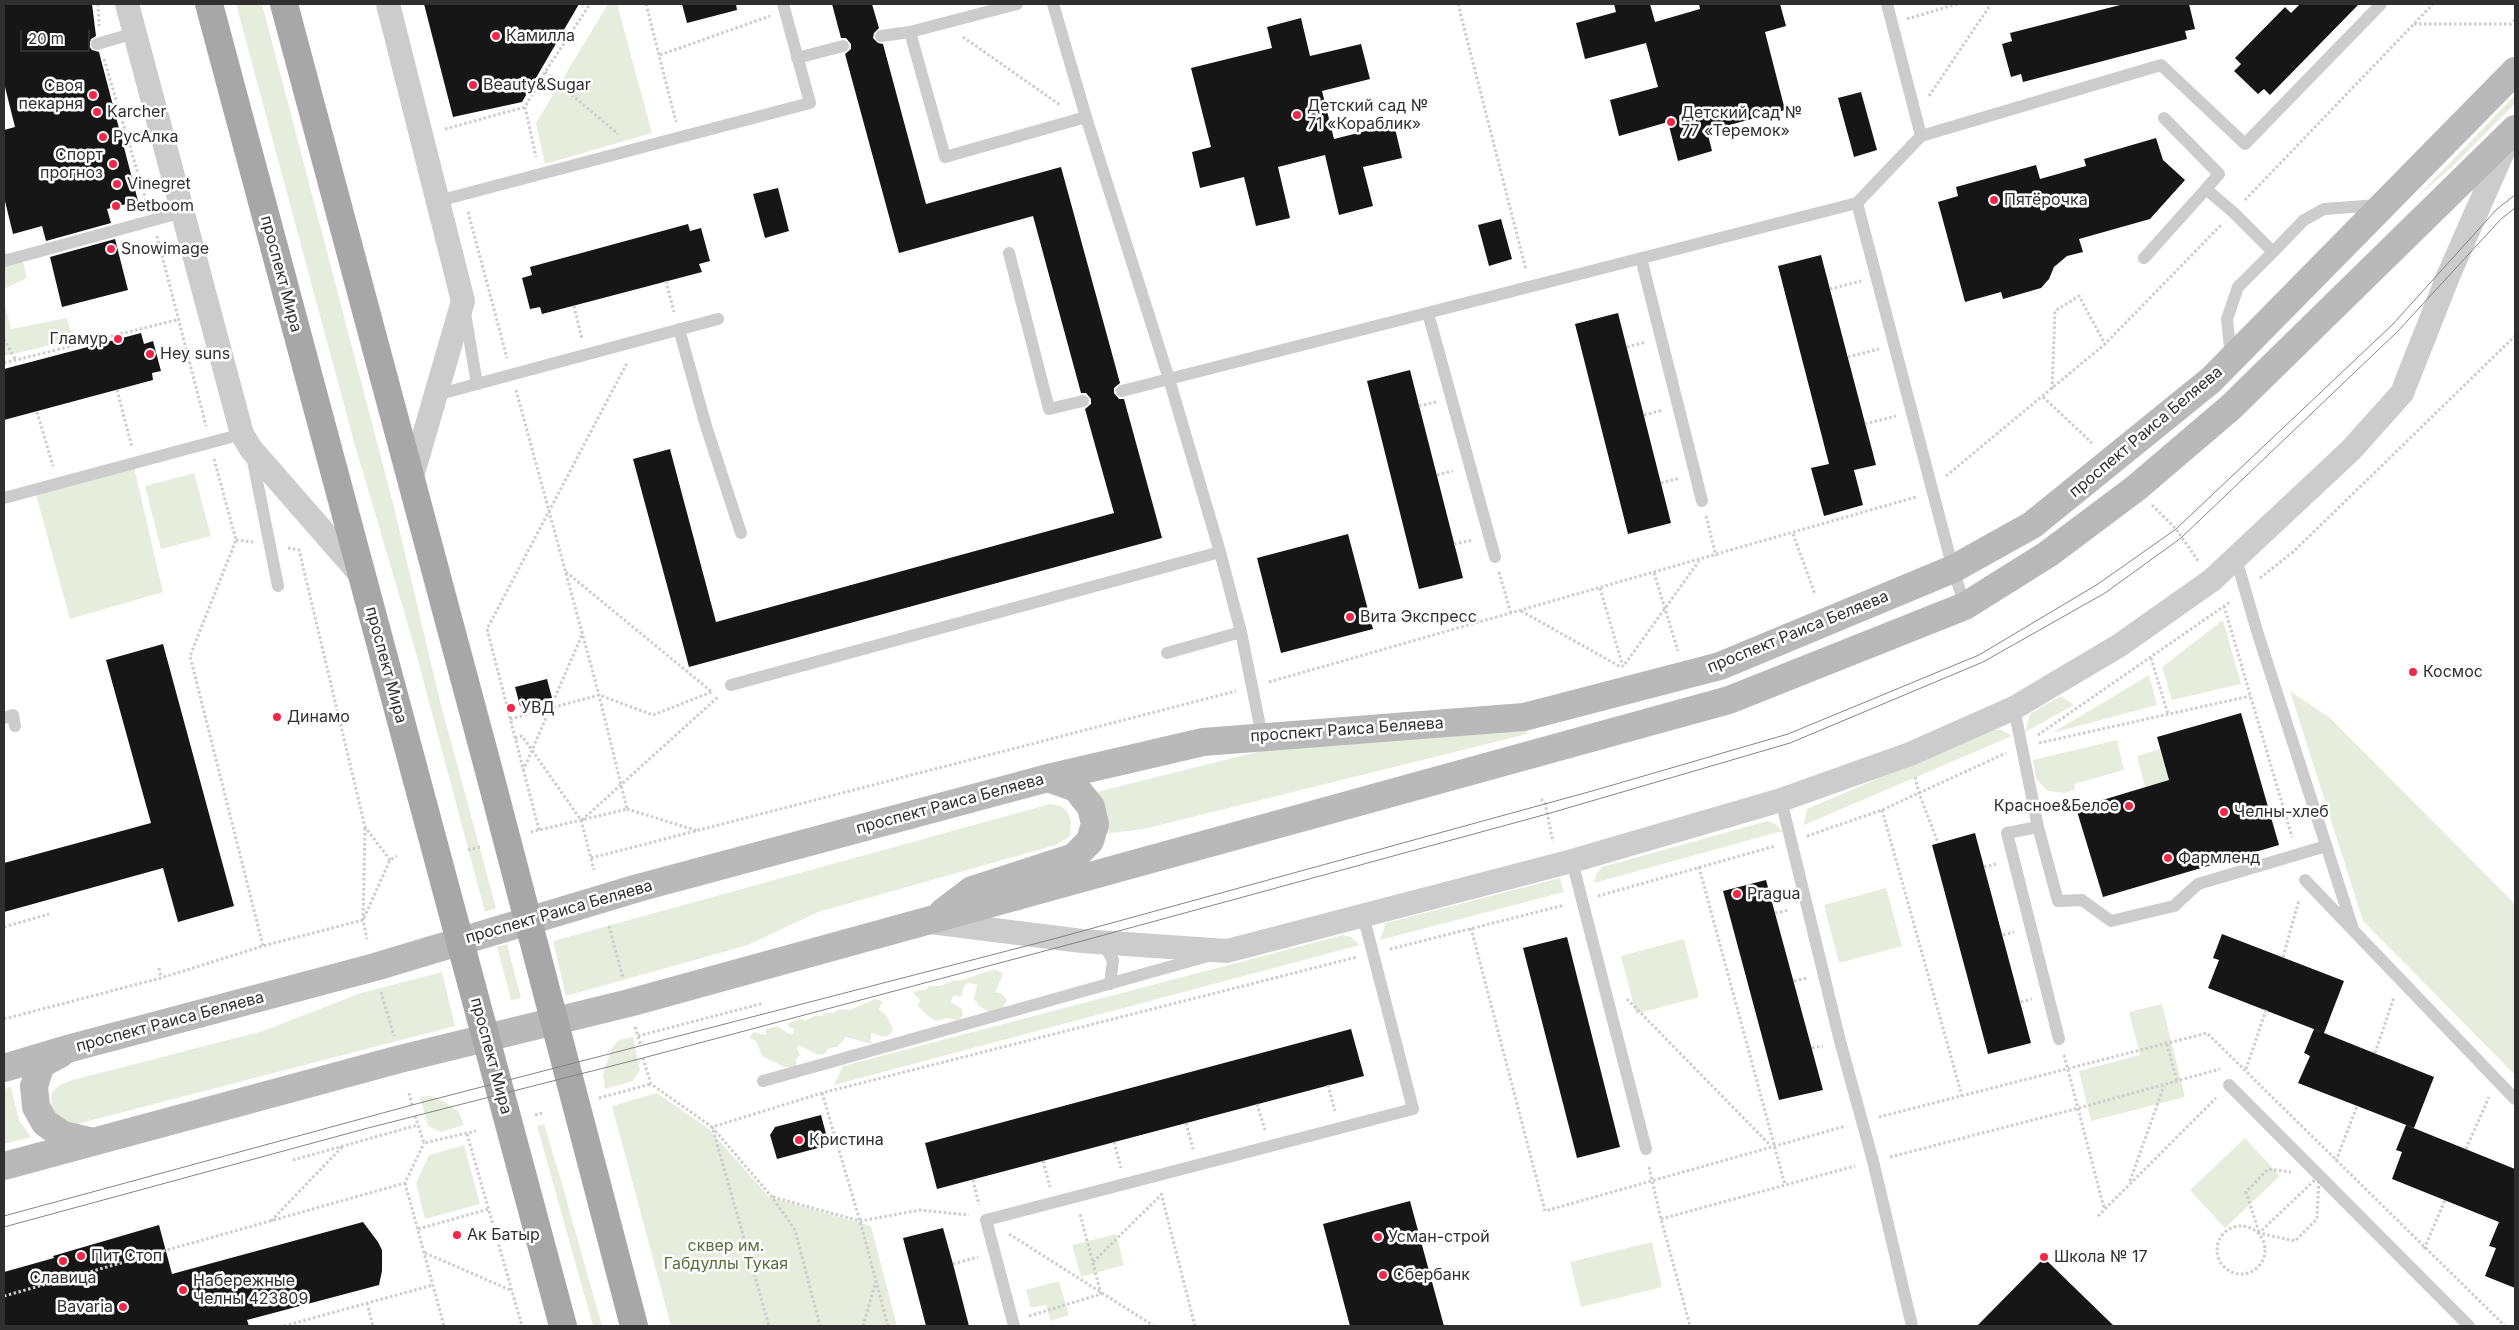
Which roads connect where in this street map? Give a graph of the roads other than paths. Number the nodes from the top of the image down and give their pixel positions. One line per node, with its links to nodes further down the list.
1 (128, 4): 11 (street)
2 (209, 4): 50 (main road, проспект Мира)
3 (284, 4): 42 (main road)
4 (388, 4): 22 (street)
5 (1018, 4): 10 (lane)
6 (1053, 4): 17 (lane)
7 (1887, 4): 20 (lane)
8 (2381, 4): 20 (lane)
9 (784, 7): 15 (lane)
10 (910, 32): 12 (lane); 17 (lane)
11 (135, 34): 13 (lane); 25 (street)
12 (881, 36)
13 (98, 44)
14 (843, 46): 15 (lane)
15 (798, 58): 22 (lane)
16 (2515, 71): 24 (street, проспект Раиса Беляева)
17 (1083, 118): 36 (lane)
18 (2164, 118): 21 (lane)
19 (2513, 131): 47 (street); 52 (street, проспект Раиса Беляева)
20 (1921, 136): 23 (lane)
21 (2206, 189): 26 (lane); 29 (lane)
22 (438, 201): 31 (street)
23 (1857, 203): 28 (lane); 49 (lane)
24 (2383, 205): 26 (lane); 35 (street, проспект Раиса Беляева)
25 (183, 212): 30 (lane); 41 (street)
26 (2272, 252): 35 (lane)
27 (1009, 253): 40 (lane)
28 (1641, 258): 32 (lane); 44 (lane)
29 (2144, 258)
30 (4, 260)
31 (463, 301): 37 (lane); 39 (street)
32 (1428, 313): 36 (lane); 48 (lane)
33 (718, 319): 34 (lane)
34 (679, 330): 37 (lane); 45 (lane)
35 (2231, 360): 49 (street, проспект Раиса Беляева)
36 (1169, 379): 38 (lane); 46 (lane)
37 (477, 384): 39 (lane)
38 (1122, 390)
39 (436, 395): 42 (street)
40 (1083, 401)
41 (246, 441): 43 (lane); 50 (street); 51 (lane)
42 (411, 480): 67 (main road)
43 (4, 498)
44 (1702, 501)
45 (741, 533)
46 (1220, 552): 53 (lane); 55 (lane)
47 (2235, 555): 56 (street); 63 (lane)
48 (1495, 557)
49 (1953, 569): 52 (lane); 59 (street, проспект Раиса Беляева)
50 (361, 575): 70 (main road, проспект Мира)
51 (278, 586)
52 (1965, 606): 68 (street, проспект Раиса Беляева)
53 (1241, 632): 54 (lane); 59 (lane)
54 (1167, 653)
55 (731, 685)
56 (2014, 708): 61 (street); 62 (lane)
57 (4, 718): 58 (lane)
58 (15, 726)
59 (1262, 736): 60 (street, проспект Раиса Беляева)
60 (1048, 778): 67 (street, проспект Раиса Беляева); 68 (street)
61 (1781, 800): 64 (street); 88 (lane)
62 (2038, 827): 63 (lane); 76 (lane)
63 (2326, 846): 69 (lane)
64 (1572, 861): 66 (street); 83 (lane)
65 (2305, 880): 69 (lane)
66 (1363, 915): 72 (street); 85 (lane)
67 (527, 921): 70 (street, проспект Раиса Беляева); 74 (main road)
68 (930, 922): 71 (street); 74 (street, проспект Раиса Беляева)
69 (2353, 929): 81 (lane)
70 (460, 941): 75 (main road, проспект Мира); 77 (street, проспект Раиса Беляева)
71 (1102, 942): 72 (street); 73 (lane)
72 (1227, 951): 73 (lane)
73 (1110, 984): 79 (lane)
74 (553, 1022): 75 (street, проспект Раиса Беляева); 87 (main road)
75 (486, 1038): 82 (street, проспект Раиса Беляева); 86 (main road, проспект Мира)
76 (2059, 1039)
77 (71, 1048): 78 (street, проспект Раиса Беляева); 82 (street)
78 (4, 1068)
79 (763, 1081)
80 (2229, 1086): 89 (lane)
81 (2515, 1099)
82 (93, 1142): 84 (street, проспект Раиса Беляева)
83 (1646, 1149)
84 (4, 1166)
85 (1013, 1324)
86 (564, 1326)
87 (634, 1326)
88 (1912, 1326)
89 (2469, 1326)

